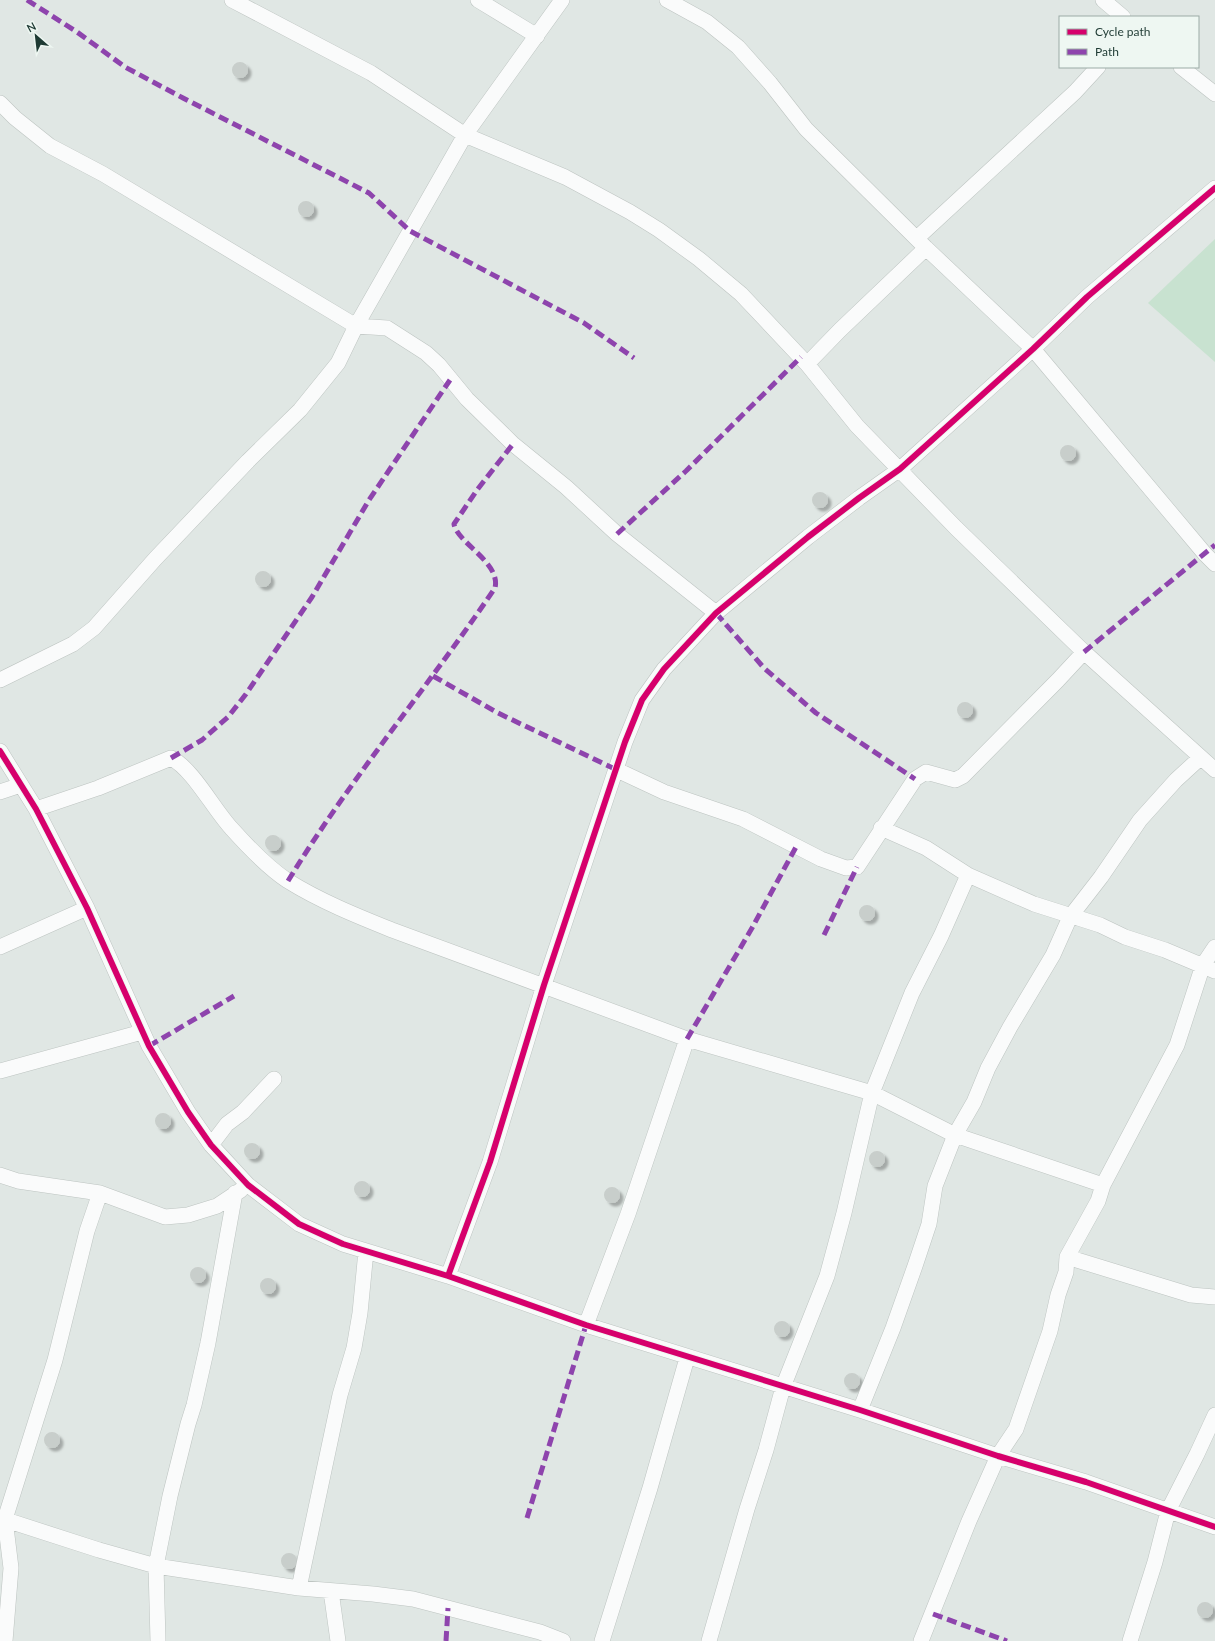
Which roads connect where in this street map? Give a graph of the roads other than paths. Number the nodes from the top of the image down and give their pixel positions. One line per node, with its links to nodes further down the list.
1 (232, 0): 12 (street)
2 (478, 0): 7 (street)
3 (562, 0): 7 (street)
4 (667, 0): 14 (street)
5 (1103, 0): 6 (street)
6 (1122, 16)
7 (537, 36): 12 (street)
8 (1097, 68): 14 (street)
9 (1182, 68): 10 (street)
10 (1215, 94)
11 (0, 103): 15 (street)
12 (465, 134): 15 (street); 17 (street)
13 (1215, 188): 16 (street)
14 (922, 243): 16 (street); 17 (street)
15 (356, 326): 20 (street); 22 (street)
16 (1033, 349): 18 (street); 19 (street)
17 (807, 364): 18 (street)
18 (900, 470): 20 (street); 21 (street)
19 (1215, 564)
20 (716, 613): 25 (street)
21 (1084, 652): 24 (street); 29 (street)
22 (0, 680)
23 (0, 751): 26 (street)
24 (1210, 763): 32 (street)
25 (617, 770): 29 (street); 36 (street)
26 (20, 785): 27 (street); 28 (street)
27 (0, 792)
28 (36, 809): 31 (street); 36 (street)
29 (881, 828): 30 (street)
30 (968, 875): 32 (street); 41 (street)
31 (87, 908): 33 (street); 37 (street)
32 (1070, 917): 35 (street); 42 (street)
33 (0, 947)
34 (1215, 947): 35 (street)
35 (1209, 968): 45 (street)
36 (544, 985): 38 (street); 50 (street)
37 (142, 1032): 39 (street); 43 (street)
38 (687, 1039): 41 (street); 52 (street)
39 (0, 1071)
40 (274, 1079): 43 (street)
41 (872, 1093): 42 (street); 54 (street)
42 (956, 1135): 45 (street); 55 (street)
43 (211, 1145): 46 (street)
44 (0, 1175): 47 (street)
45 (1103, 1185): 49 (street)
46 (242, 1189): 47 (street); 48 (street); 61 (street)
47 (100, 1193): 59 (street)
48 (366, 1252): 50 (street); 62 (street)
49 (1067, 1257): 51 (street); 57 (street)
50 (448, 1276): 52 (street)
51 (1215, 1297)
52 (586, 1325): 53 (street)
53 (687, 1358): 54 (street); 68 (street)
54 (783, 1387): 55 (street); 69 (street)
55 (860, 1410): 57 (street)
56 (1215, 1414): 58 (street)
57 (998, 1456): 58 (street); 70 (street)
58 (1168, 1511): 60 (street); 71 (street)
59 (2, 1519): 61 (street); 64 (street)
60 (1215, 1527)
61 (156, 1566): 62 (street); 65 (street)
62 (299, 1588): 63 (street)
63 (331, 1591): 66 (street); 67 (street)
64 (5, 1641)
65 (158, 1641)
66 (338, 1641)
67 (563, 1641)
68 (602, 1641)
69 (709, 1641)
70 (921, 1641)
71 (1130, 1641)

